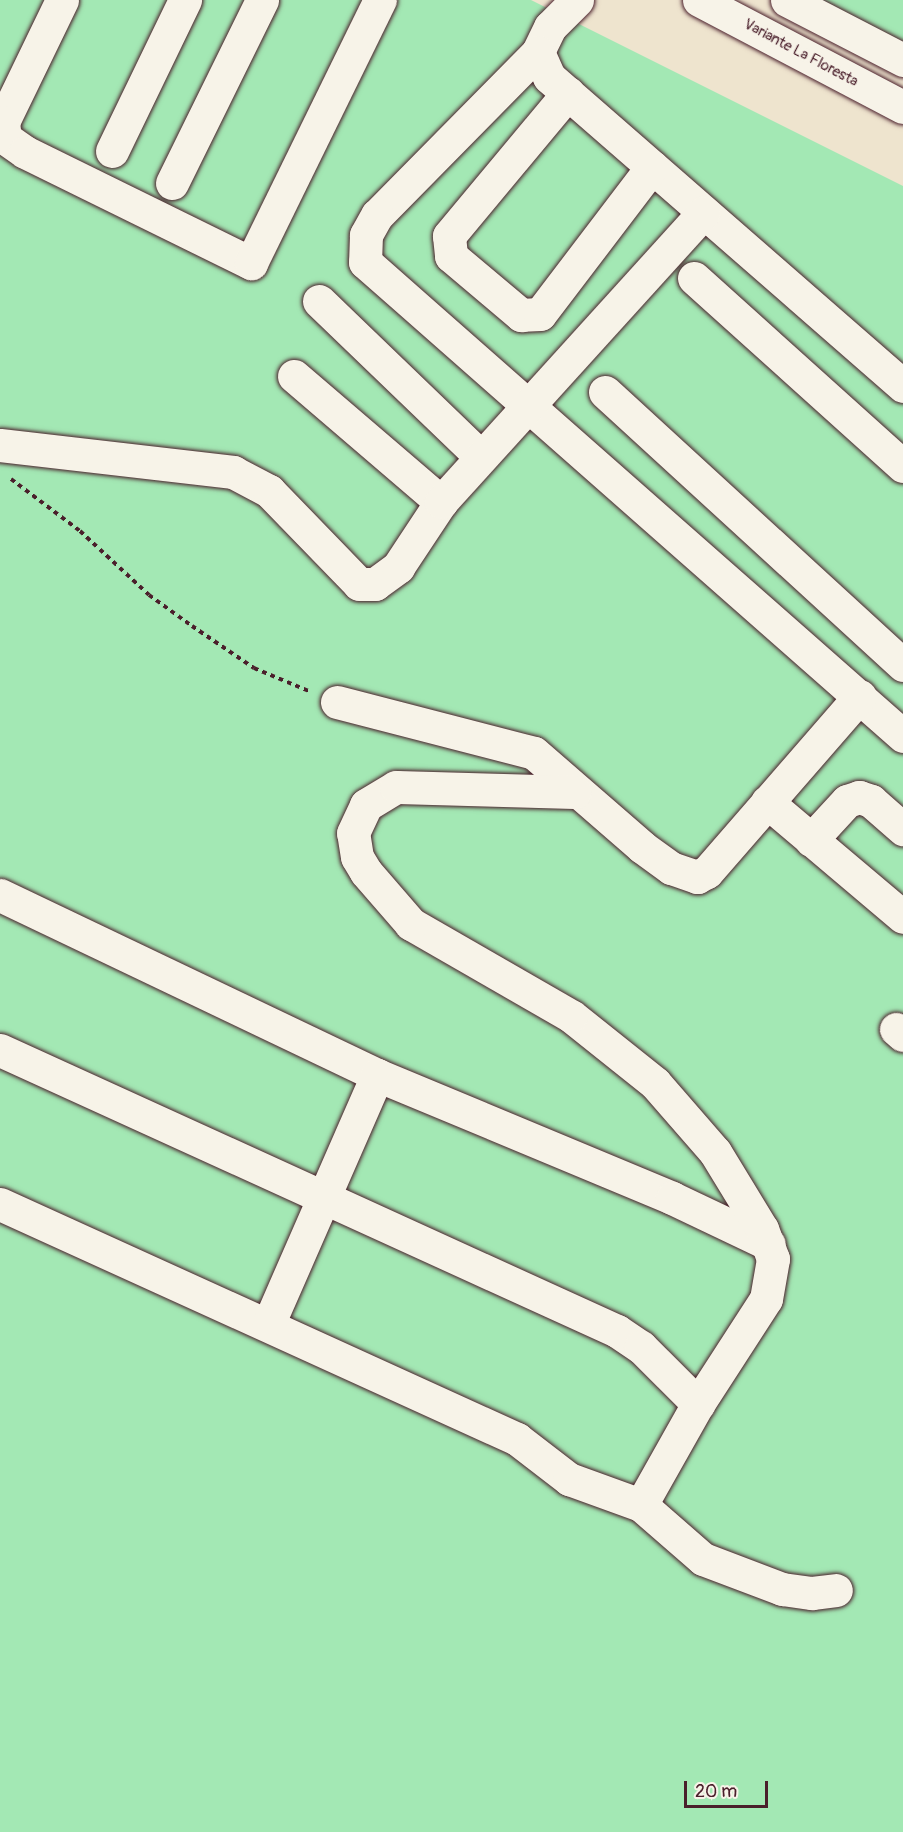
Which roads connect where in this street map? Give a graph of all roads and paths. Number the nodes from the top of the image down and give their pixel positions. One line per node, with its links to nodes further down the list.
1 (62, 0): 4 (street)
2 (185, 0): 12 (street)
3 (262, 0): 14 (street)
4 (380, 0)
5 (577, 0): 8 (street)
6 (699, 0): 11 (street, Variante La Floresta)
7 (787, 0): 9 (street)
8 (538, 52): 10 (street); 21 (street)
9 (903, 60)
10 (568, 93): 13 (street); 13 (street)
11 (903, 107)
12 (112, 151)
13 (652, 167): 15 (street)
14 (172, 183)
15 (704, 212): 19 (street); 21 (street)
16 (694, 278): 24 (street)
17 (319, 301): 23 (street)
18 (294, 376): 26 (street)
19 (903, 386)
20 (605, 392): 27 (street)
21 (527, 405): 23 (street); 28 (street)
22 (0, 445): 26 (street)
23 (481, 457): 26 (street)
24 (903, 466)
25 (8, 476): 29 (path)
26 (441, 502)
27 (900, 658)
28 (860, 696): 30 (street); 32 (street)
29 (337, 702): 31 (street)
30 (903, 736)
31 (575, 792): 32 (street); 41 (street)
32 (767, 802): 34 (street)
33 (903, 829): 34 (street)
34 (811, 840): 36 (street)
35 (0, 895): 38 (street)
36 (903, 917)
37 (0, 1050): 39 (street)
38 (377, 1075): 39 (street); 41 (street)
39 (322, 1198): 42 (street); 43 (street)
40 (0, 1204): 42 (street)
41 (768, 1244): 43 (street)
42 (268, 1325): 44 (street)
43 (698, 1404): 44 (street)
44 (641, 1505): 45 (street)
45 (836, 1590)

